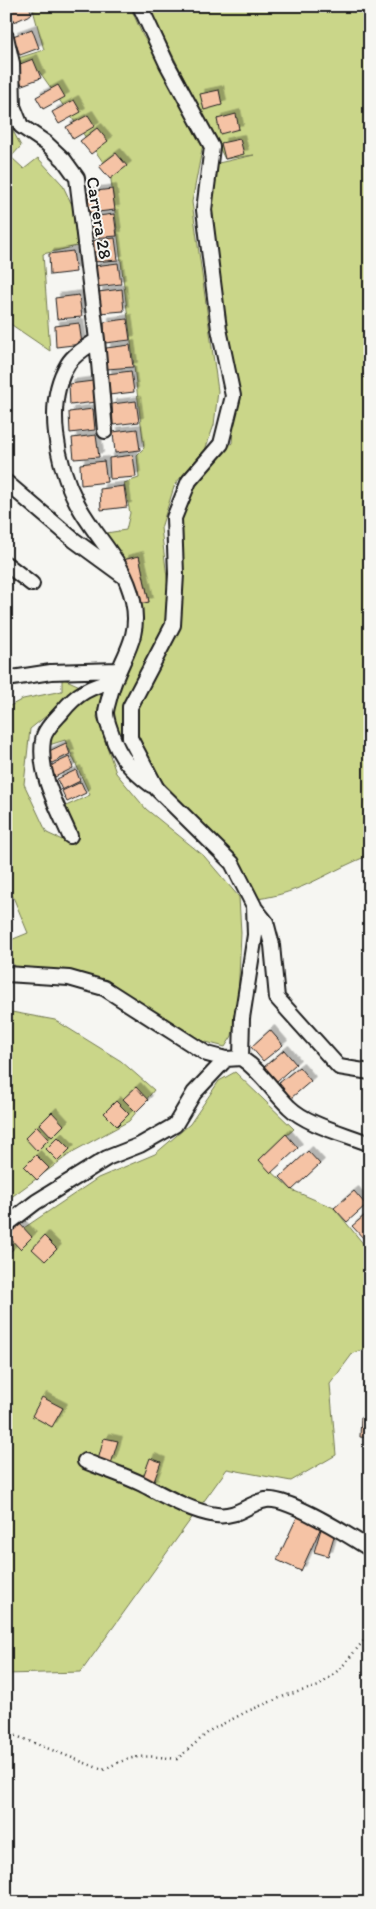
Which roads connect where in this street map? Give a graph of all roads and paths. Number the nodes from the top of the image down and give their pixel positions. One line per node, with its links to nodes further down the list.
1 (140, 6): 11 (street)
2 (6, 37): 3 (street, Carrera 28)
3 (97, 340): 4 (street, Carrera 28); 7 (street)
4 (105, 431)
5 (6, 482): 7 (street)
6 (6, 564): 8 (street)
7 (126, 578): 9 (street)
8 (32, 584)
9 (116, 675): 10 (street); 11 (street); 12 (street)
10 (6, 679)
11 (157, 789): 13 (street)
12 (70, 836)
13 (254, 906): 15 (street); 17 (street)
14 (6, 974): 16 (street)
15 (241, 1058): 16 (street); 18 (street)
16 (226, 1059): 19 (street)
17 (370, 1072)
18 (370, 1144)
19 (6, 1225)
20 (85, 1461): 21 (street)
21 (370, 1549)
22 (370, 1633): 23 (path)
23 (6, 1732)

